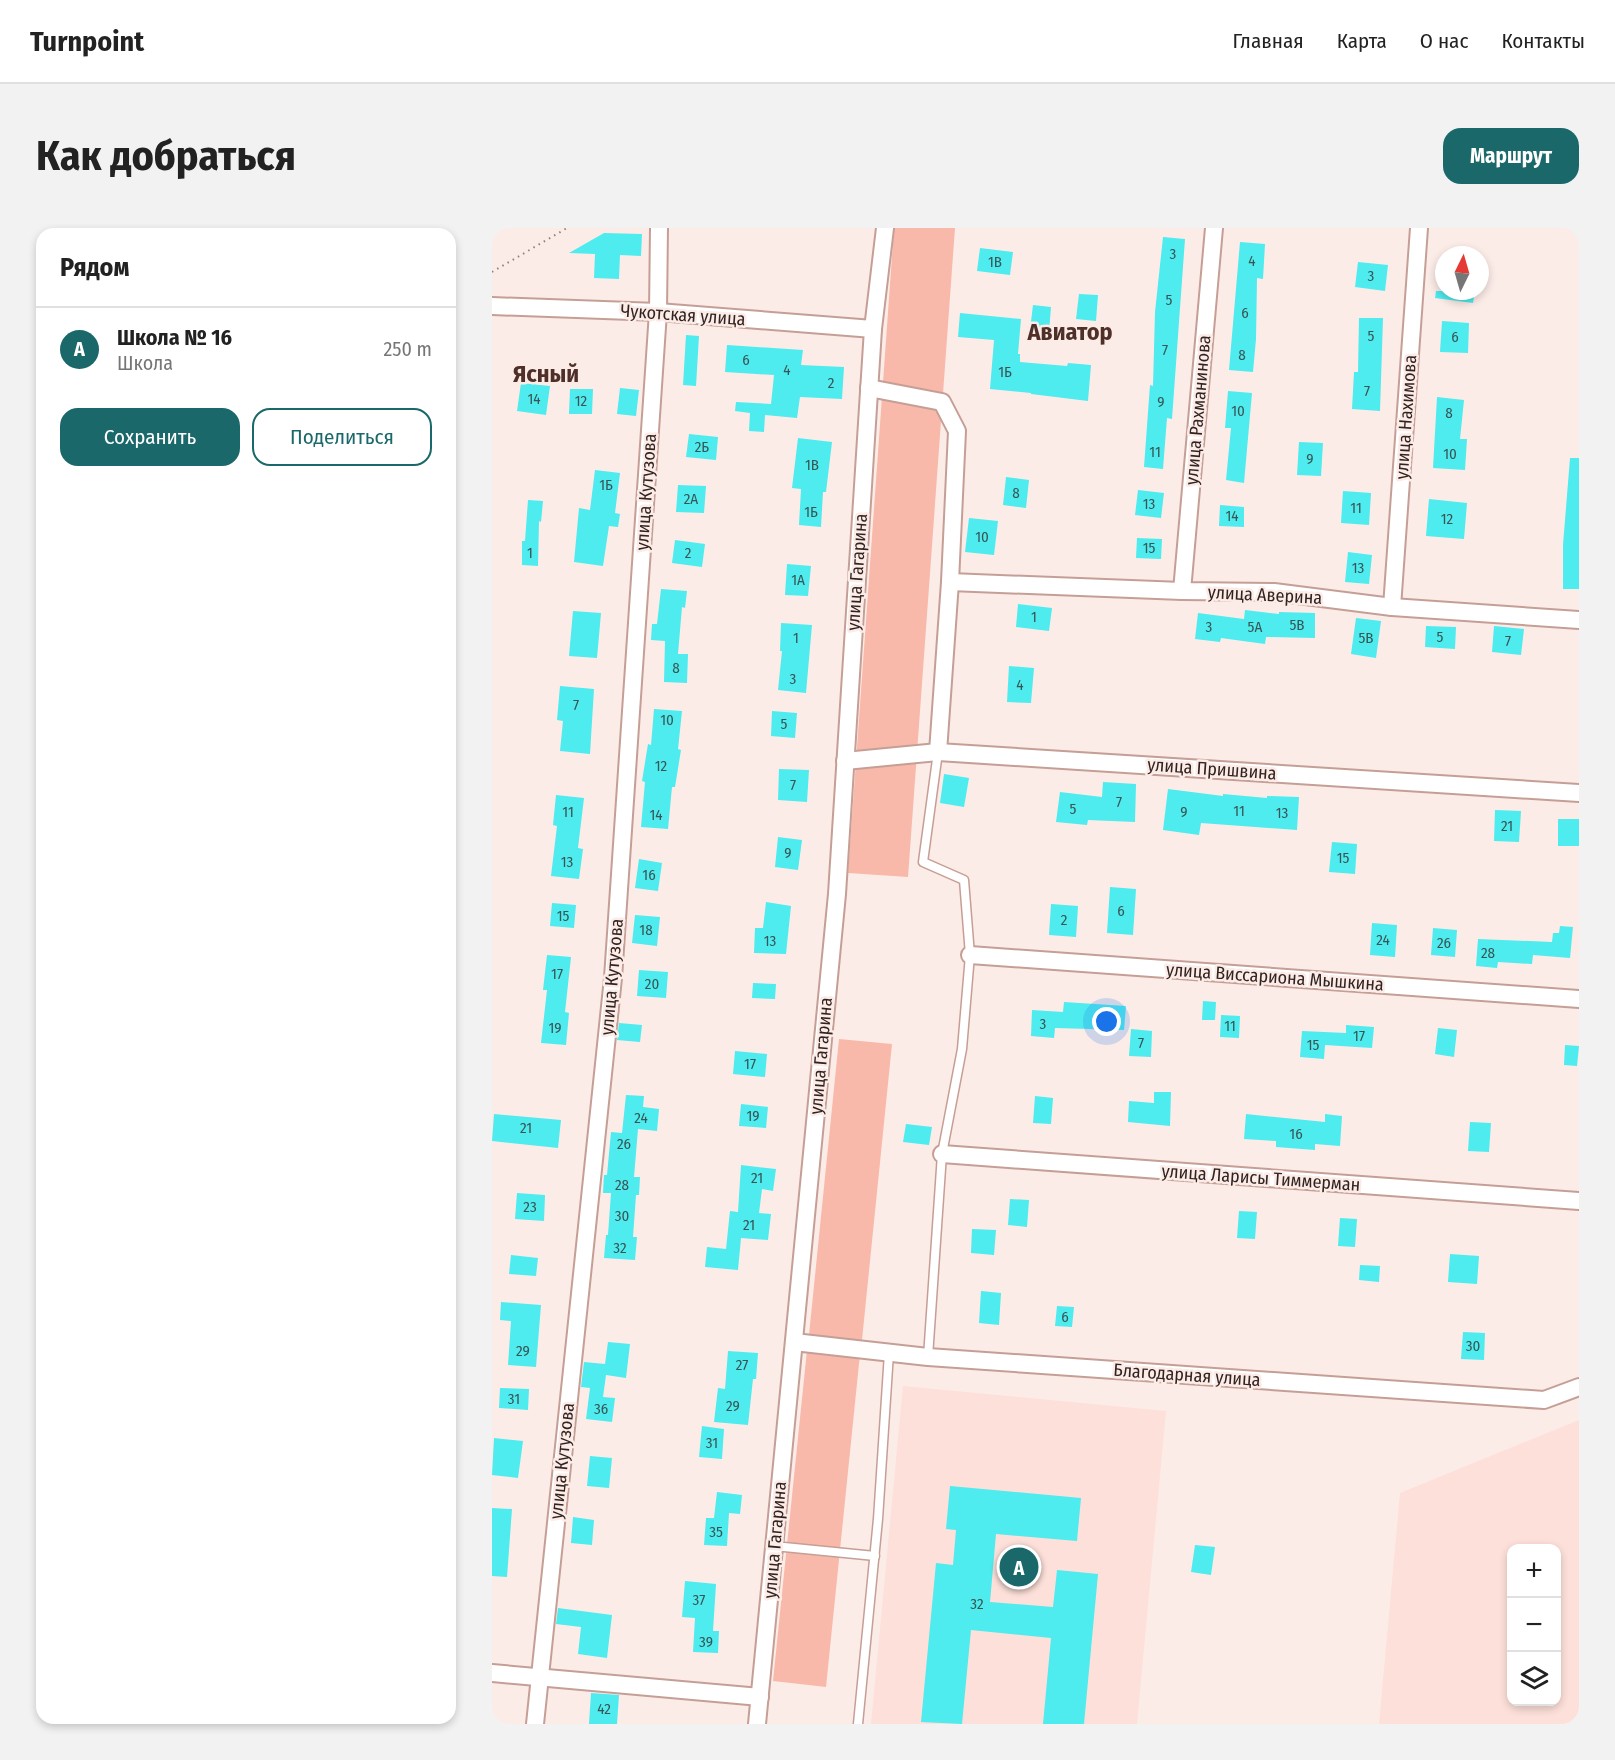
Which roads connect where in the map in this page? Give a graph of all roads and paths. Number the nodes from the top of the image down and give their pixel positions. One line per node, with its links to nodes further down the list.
1 (567, 228): 6 (path)
2 (659, 228): 8 (street, улица Кутузова)
3 (885, 228): 9 (street, улица Гагарина)
4 (1214, 228): 12 (street, улица Рахманинова)
5 (1419, 228): 13 (street, улица Нахимова)
6 (492, 272)
7 (492, 306): 8 (street, Чукотская улица)
8 (658, 312): 9 (street, Чукотская улица); 29 (street, улица Кутузова)
9 (873, 329): 10 (street, улица Гагарина)
10 (869, 388): 11 (street); 16 (street, улица Гагарина)
11 (950, 582): 12 (street, улица Аверина); 15 (street)
12 (1182, 591): 13 (street, улица Аверина)
13 (1392, 606): 14 (street, улица Аверина)
14 (1579, 620)
15 (938, 752): 16 (street, улица Пришвина); 17 (street, улица Пришвина); 18 (lane)
16 (845, 761): 22 (street, улица Гагарина)
17 (1579, 793)
18 (970, 955): 19 (street, улица Виссариона Мышкина); 20 (lane)
19 (1579, 999)
20 (942, 1154): 21 (street, улица Ларисы Тиммерман); 24 (lane)
21 (1579, 1201)
22 (794, 1342): 23 (street, Благодарная улица); 26 (street, улица Гагарина)
23 (889, 1353): 24 (street, Благодарная улица); 27 (lane)
24 (928, 1357): 25 (street, Благодарная улица)
25 (1579, 1387)
26 (774, 1546): 27 (lane); 30 (street, улица Гагарина)
27 (874, 1556): 33 (lane)
28 (492, 1673): 29 (street)
29 (539, 1678): 30 (street); 31 (street, улица Кутузова)
30 (760, 1697): 32 (street, улица Гагарина)
31 (535, 1724)
32 (757, 1724)
33 (858, 1724)

